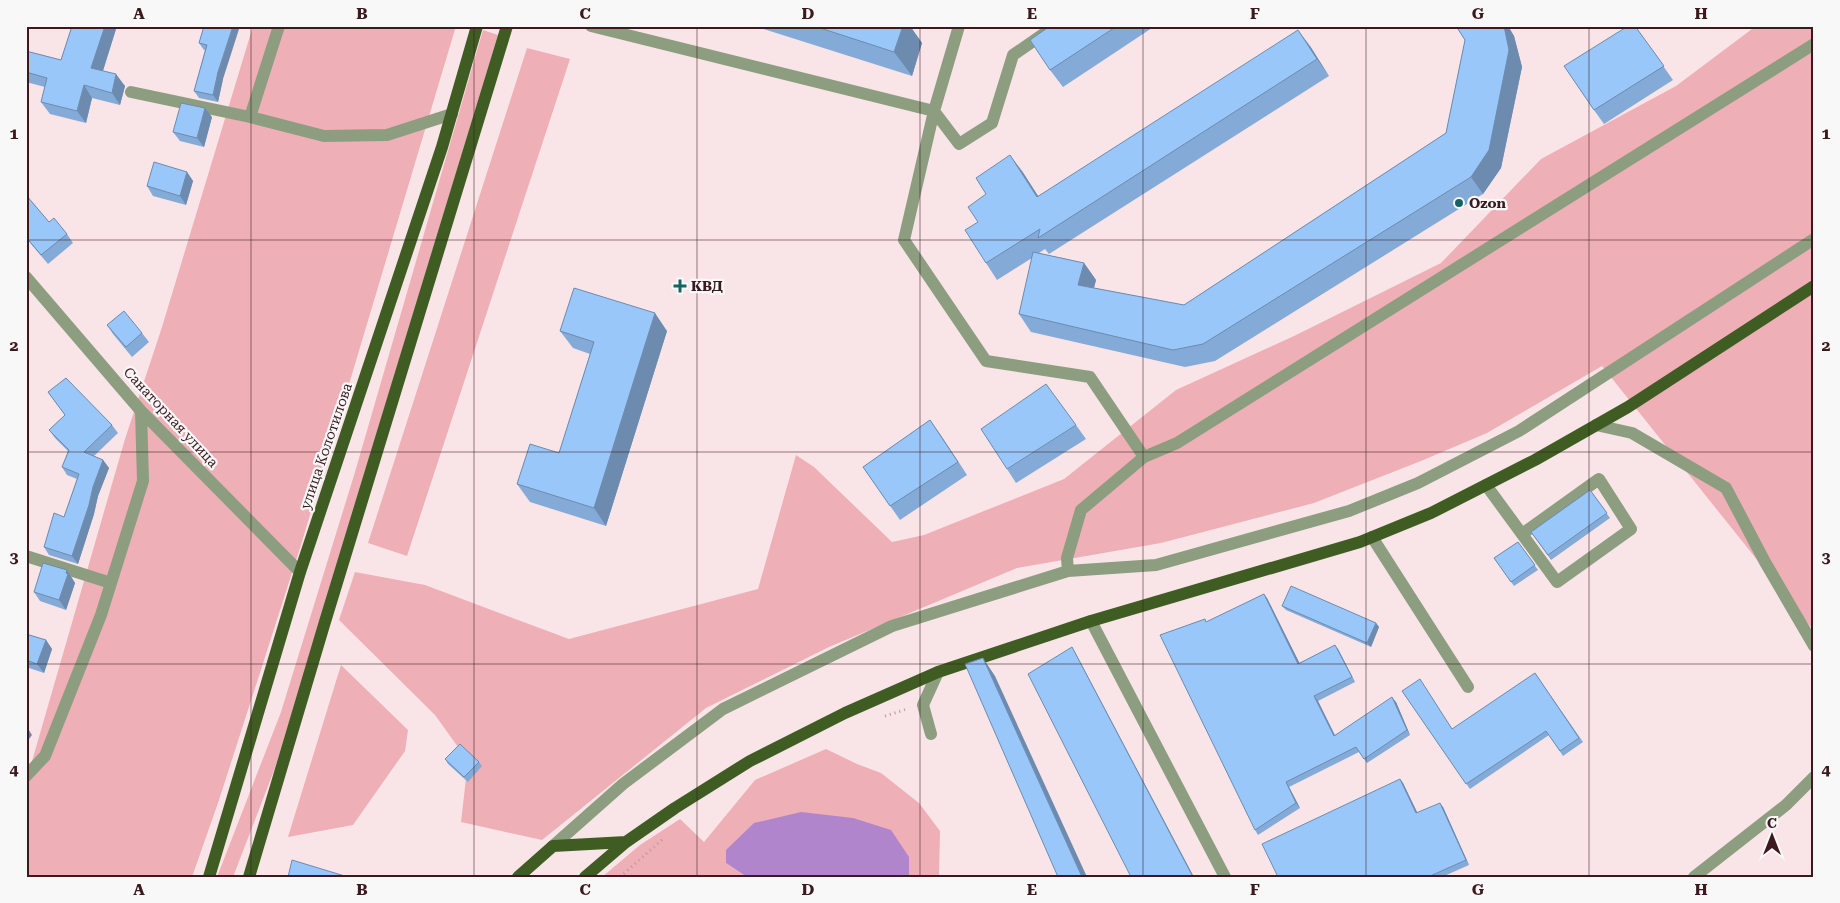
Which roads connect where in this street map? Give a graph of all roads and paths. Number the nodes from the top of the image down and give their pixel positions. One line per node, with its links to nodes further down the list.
1 (279, 26): 11 (street)
2 (477, 26): 10 (main road, улица Колотилова)
3 (507, 26): 38 (main road)
4 (590, 26): 9 (street)
5 (959, 26): 9 (street)
6 (1055, 26): 9 (street)
7 (1814, 44): 17 (street)
8 (131, 92): 11 (street)
9 (934, 111): 17 (street)
10 (452, 114): 11 (street); 23 (main road, улица Колотилова)
11 (250, 117)
12 (1814, 239): 22 (street)
13 (26, 277): 15 (street, Санаторная улица)
14 (1814, 286): 16 (main road)
15 (141, 411): 23 (street, Санаторная улица); 24 (street)
16 (1596, 425): 18 (main road); 26 (street)
17 (1144, 457): 22 (street)
18 (1486, 486): 19 (street); 20 (main road)
19 (1522, 534): 19 (street)
20 (1372, 537): 25 (main road); 28 (street)
21 (26, 556): 24 (street)
22 (1068, 571): 36 (street)
23 (300, 572): 37 (main road, улица Колотилова)
24 (111, 583): 32 (street)
25 (1091, 621): 27 (main road); 42 (street)
26 (1814, 646)
27 (938, 672): 29 (street); 35 (main road)
28 (1468, 687)
29 (923, 705): 30 (path); 31 (street)
30 (877, 718)
31 (931, 734)
32 (26, 776)
33 (1814, 776): 43 (street)
34 (669, 834): 41 (path)
35 (626, 842): 36 (main road); 40 (main road)
36 (553, 846): 39 (main road)
37 (209, 877)
38 (249, 877)
39 (518, 877)
40 (585, 877)
41 (620, 877)
42 (1225, 877)
43 (1694, 877)

